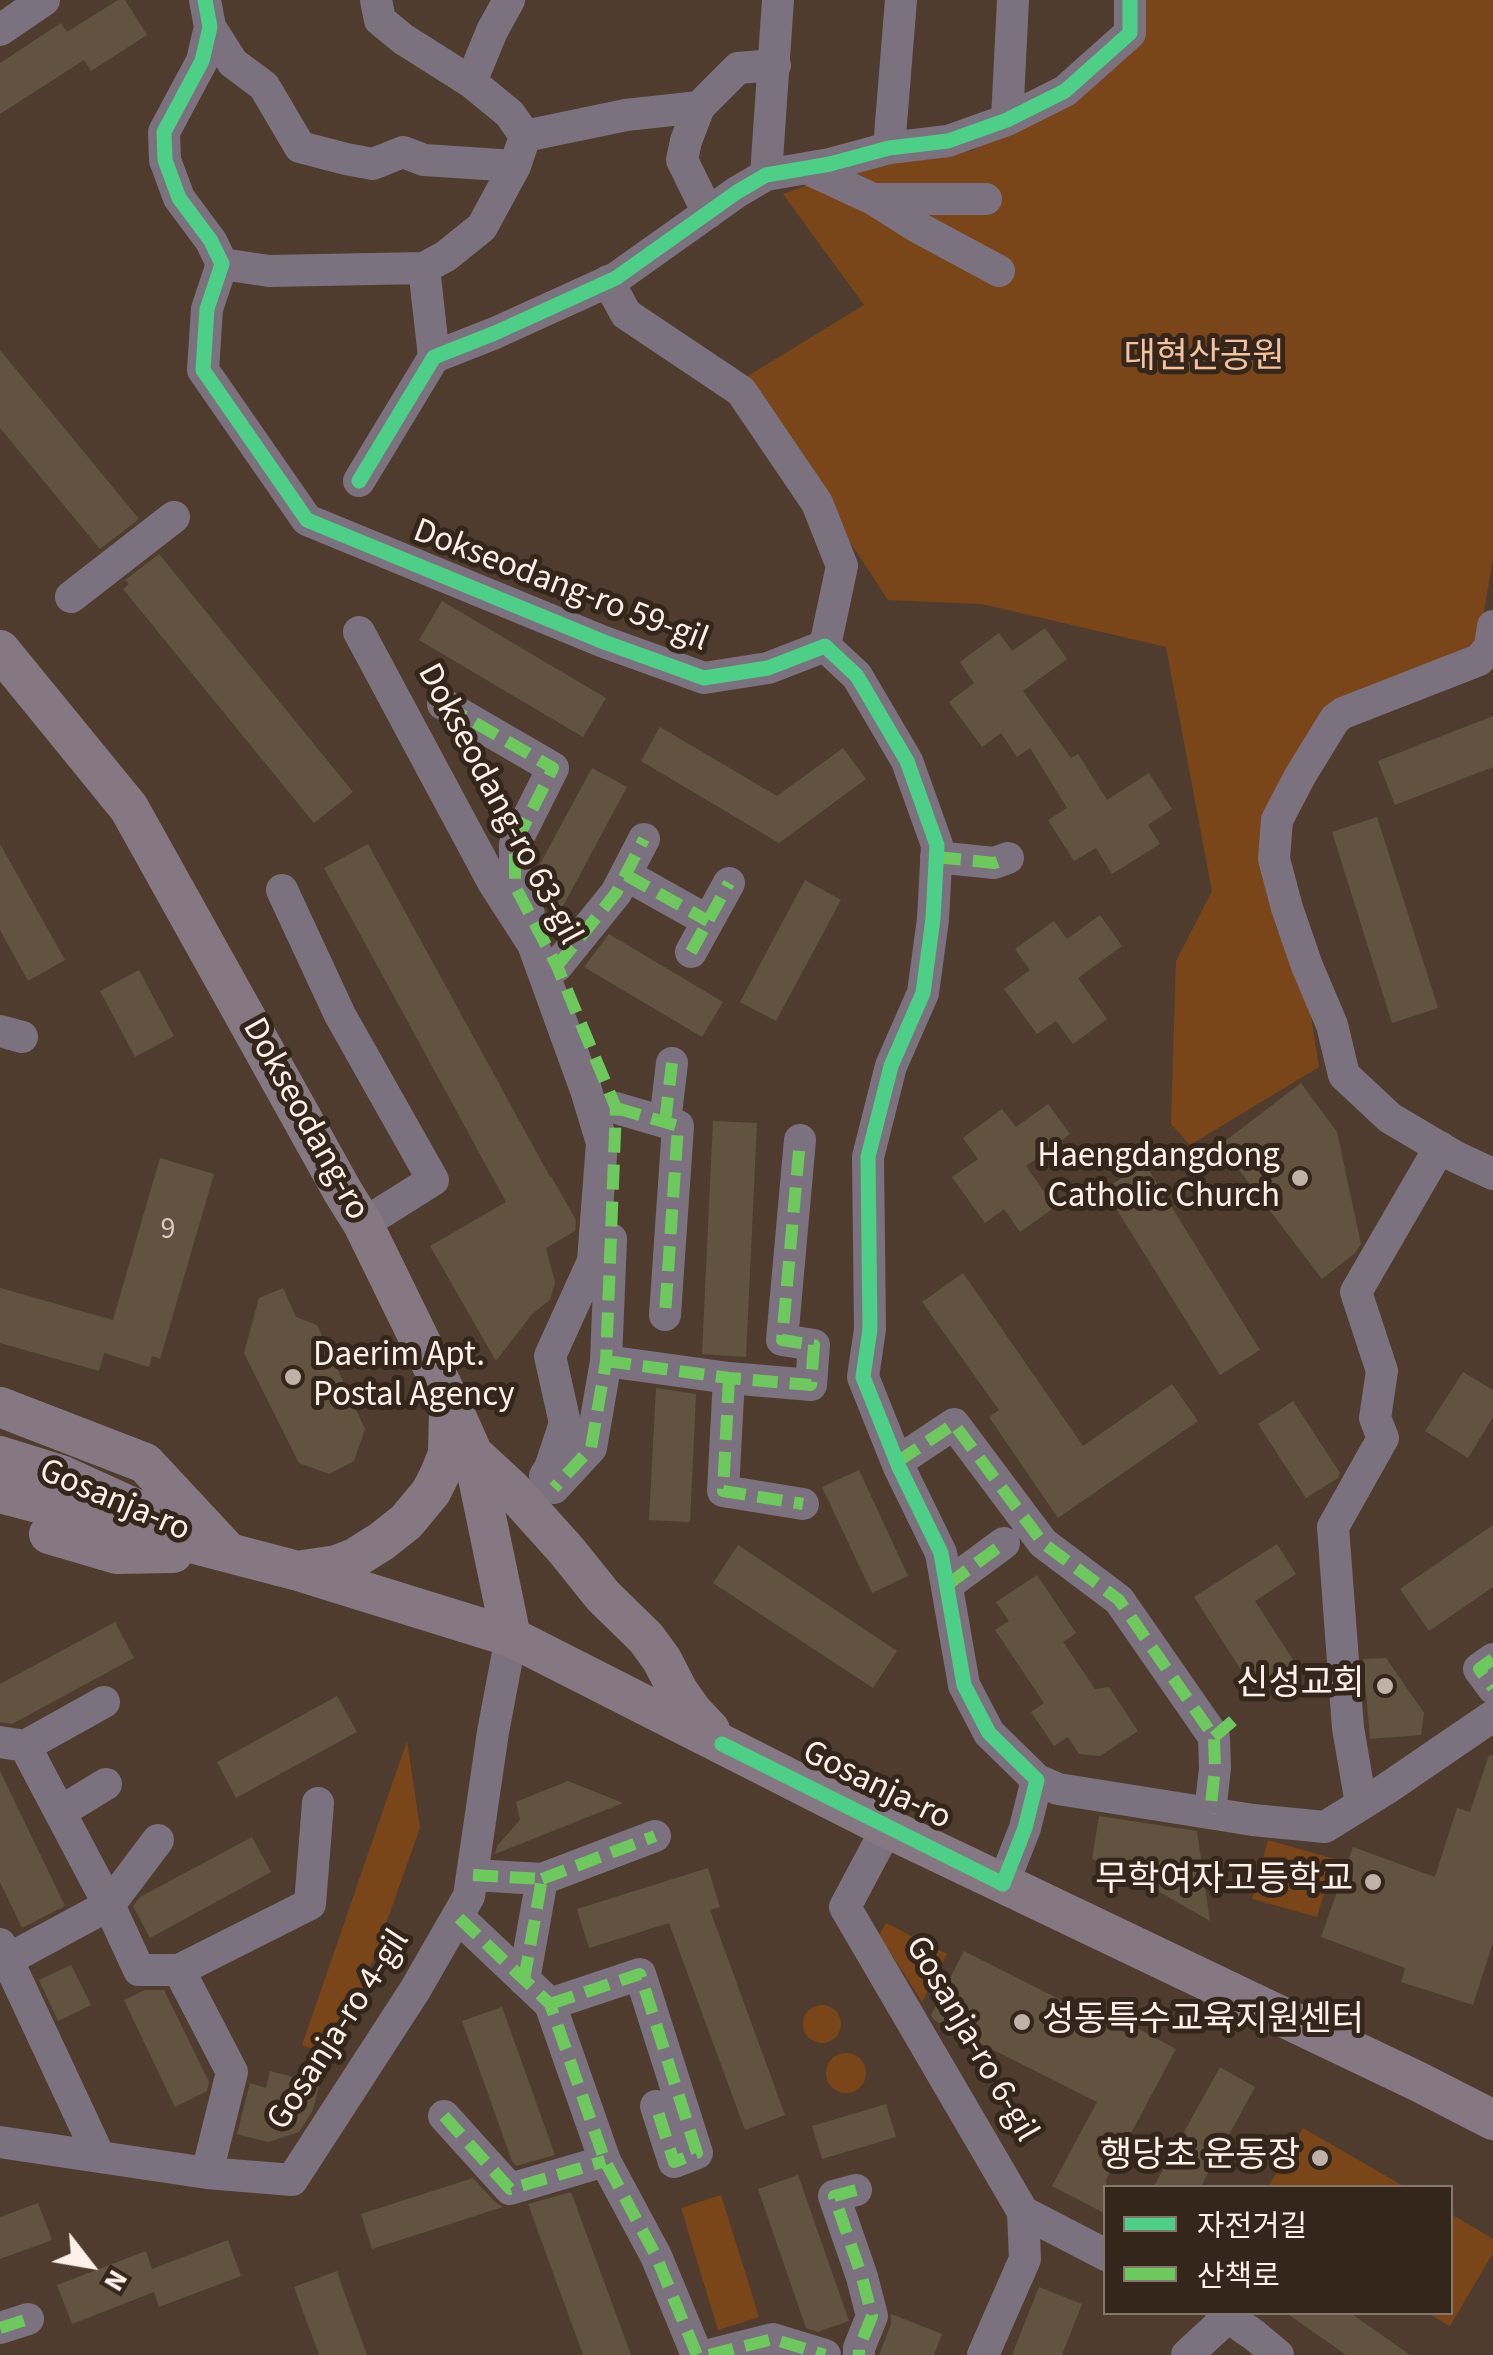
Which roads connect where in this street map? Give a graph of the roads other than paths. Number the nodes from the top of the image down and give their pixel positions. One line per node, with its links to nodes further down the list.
1 (44, 0): 9 (street)
2 (376, 0): 11 (street)
3 (510, 0): 11 (street)
4 (778, 0): 10 (street)
5 (902, 0): 14 (street)
6 (1013, 0): 13 (street)
7 (1130, 0): 13 (street)
8 (208, 14): 15 (street); 21 (street)
9 (0, 30)
10 (775, 66): 12 (street); 17 (street)
11 (471, 82): 15 (street)
12 (699, 108): 15 (street); 20 (street)
13 (1007, 120): 14 (street)
14 (889, 148): 16 (street)
15 (520, 151): 22 (street)
16 (806, 168): 17 (street); 18 (street)
17 (766, 175): 20 (street)
18 (874, 198): 19 (street); 23 (street)
19 (986, 199)
20 (708, 213): 24 (street)
21 (222, 264): 22 (street); 31 (street, Dokseodang-ro 59-gil)
22 (424, 268): 25 (street)
23 (999, 271)
24 (608, 281): 25 (street); 31 (street)
25 (434, 357): 26 (street)
26 (359, 481)
27 (174, 517): 28 (street)
28 (71, 596)
29 (1493, 626): 47 (street)
30 (359, 632): 51 (street, Dokseodang-ro 63-gil)
31 (825, 646): 35 (street)
32 (0, 650): 49 (main road, Dokseodang-ro)
33 (443, 704): 42 (street)
34 (644, 840): 37 (street)
35 (936, 857): 36 (street); 57 (street)
36 (1008, 858)
37 (626, 875): 40 (street); 42 (street)
38 (729, 883): 40 (street)
39 (282, 890): 49 (street)
40 (708, 921): 41 (street)
41 (691, 952)
42 (557, 966): 44 (street)
43 (672, 1063): 45 (street)
44 (616, 1108): 45 (street); 51 (street)
45 (665, 1122): 50 (street)
46 (800, 1140): 52 (street)
47 (1440, 1147): 48 (street); 76 (street)
48 (1493, 1174)
49 (363, 1224): 53 (main road, Dokseodang-ro)
50 (665, 1315)
51 (606, 1362): 52 (street)
52 (729, 1378): 60 (street)
53 (449, 1400): 55 (main road, Dokseodang-ro); 64 (main road)
54 (0, 1407): 63 (main road)
55 (473, 1454): 66 (main road, Dokseodang-ro); 72 (main road)
56 (0, 1456): 58 (main road, Gosanja-ro)
57 (897, 1462): 65 (street); 78 (street)
58 (59, 1492): 59 (main road, Gosanja-ro); 63 (main road, Gosanja-ro)
59 (0, 1493)
60 (803, 1504)
61 (0, 1520): 63 (main road)
62 (1004, 1544): 65 (street)
63 (227, 1551): 64 (main road, Gosanja-ro)
64 (298, 1571): 66 (main road, Gosanja-ro)
65 (947, 1585): 73 (street)
66 (511, 1637): 72 (main road, Gosanja-ro); 82 (street, Gosanja-ro 4-gil)
67 (1493, 1659): 68 (street)
68 (1493, 1688)
69 (104, 1702): 71 (street)
70 (1493, 1716): 76 (street)
71 (12, 1744): 77 (street)
72 (722, 1744): 79 (main road, Gosanja-ro)
73 (1038, 1780): 78 (street); 84 (street)
74 (106, 1784): 77 (street)
75 (318, 1803): 88 (street)
76 (1361, 1804): 78 (street)
77 (60, 1812): 85 (street)
78 (1210, 1813)
79 (888, 1828): 84 (main road, Gosanja-ro); 99 (street, Gosanja-ro 6-gil)
80 (655, 1836): 83 (street)
81 (158, 1840): 85 (street)
82 (472, 1876): 83 (street); 86 (street, Gosanja-ro 4-gil)
83 (542, 1879): 89 (street)
84 (1003, 1884): 93 (main road, Gosanja-ro)
85 (109, 1906): 87 (street); 88 (street)
86 (458, 1918): 89 (street); 97 (street, Gosanja-ro 4-gil)
87 (4, 1952): 95 (street)
88 (179, 1970): 97 (street)
89 (524, 1980): 90 (street)
90 (550, 2004): 91 (street); 96 (street)
91 (656, 2106)
92 (444, 2116): 96 (street)
93 (1493, 2120)
94 (0, 2142): 95 (street, Gosanja-ro 4-gil)
95 (99, 2156): 97 (street, Gosanja-ro 4-gil)
96 (605, 2160): 102 (street)
97 (207, 2173)
98 (856, 2190): 105 (street)
99 (1023, 2212): 100 (street); 106 (street)
100 (1103, 2253)
101 (1224, 2315): 107 (street); 108 (street)
102 (697, 2355)
103 (709, 2355): 104 (street)
104 (824, 2355)
105 (859, 2355)
106 (982, 2355)
107 (1187, 2355)
108 (1278, 2355)

